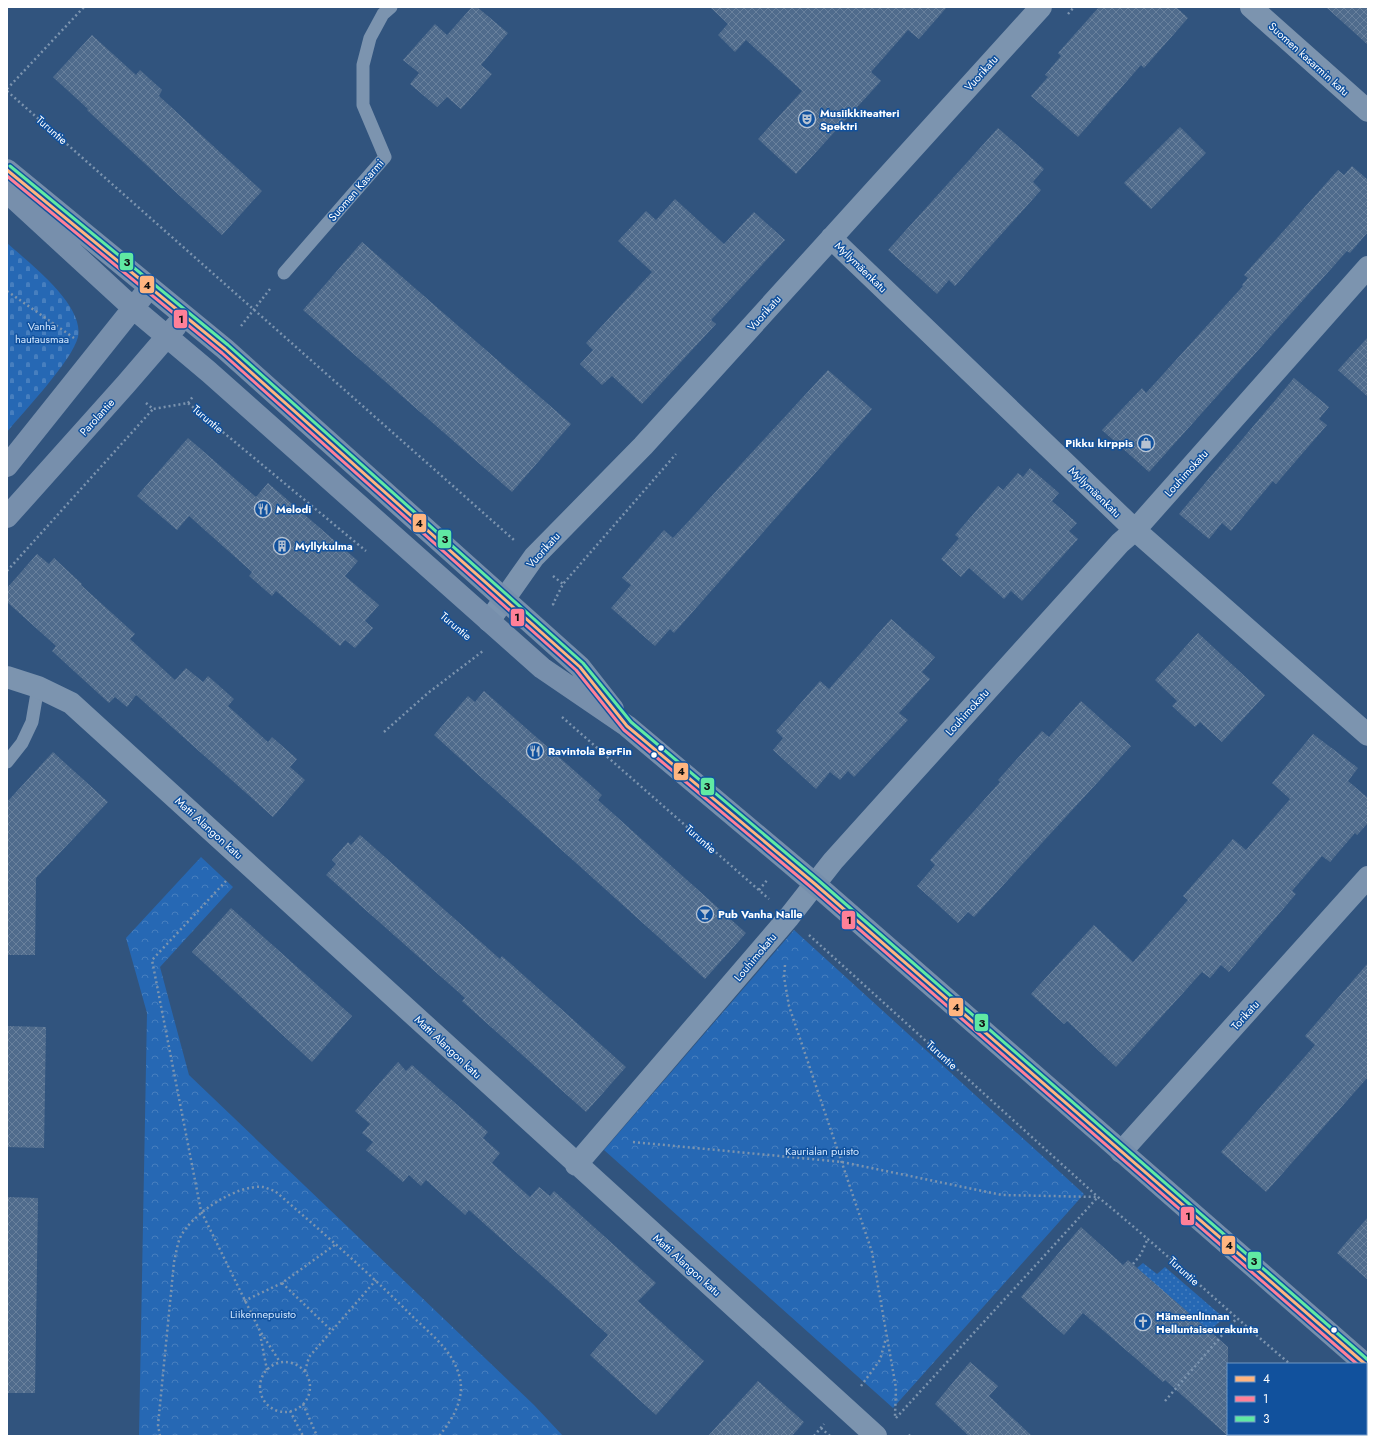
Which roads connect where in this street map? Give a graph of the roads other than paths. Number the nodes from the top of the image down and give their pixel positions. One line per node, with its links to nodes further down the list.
1 (391, 7): 9 (lane, Suomen Kasarmi)
2 (1041, 7): 7 (street, Vuorikatu)
3 (1251, 7): 4 (street, Suomen kasarmin katu)
4 (1368, 111)
5 (7, 170): 10 (main road)
6 (7, 192): 11 (main road)
7 (831, 238): 16 (street, Myllymäenkatu); 17 (street, Vuorikatu)
8 (1368, 267): 16 (street, Louhimokatu)
9 (284, 273)
10 (150, 286): 11 (main road); 12 (main road)
11 (133, 308): 13 (main road); 14 (main road)
12 (184, 316): 13 (main road, Parolantie); 17 (main road)
13 (167, 337): 15 (main road, Parolantie); 18 (main road)
14 (7, 466)
15 (7, 517)
16 (1135, 530): 22 (street, Myllymäenkatu); 25 (street, Louhimokatu)
17 (504, 599): 18 (street, Vuorikatu); 21 (main road)
18 (488, 620): 21 (main road)
19 (7, 677): 20 (street, Matti Alangon katu)
20 (38, 687): 23 (lane); 27 (street, Matti Alangon katu)
21 (626, 726): 25 (main road)
22 (1368, 735)
23 (7, 762)
24 (1368, 877): 26 (street, Torikatu)
25 (815, 884): 26 (main road); 27 (street, Louhimokatu)
26 (1121, 1152): 28 (main road)
27 (576, 1165): 29 (street, Matti Alangon katu)
28 (1364, 1363)
29 (869, 1434)

